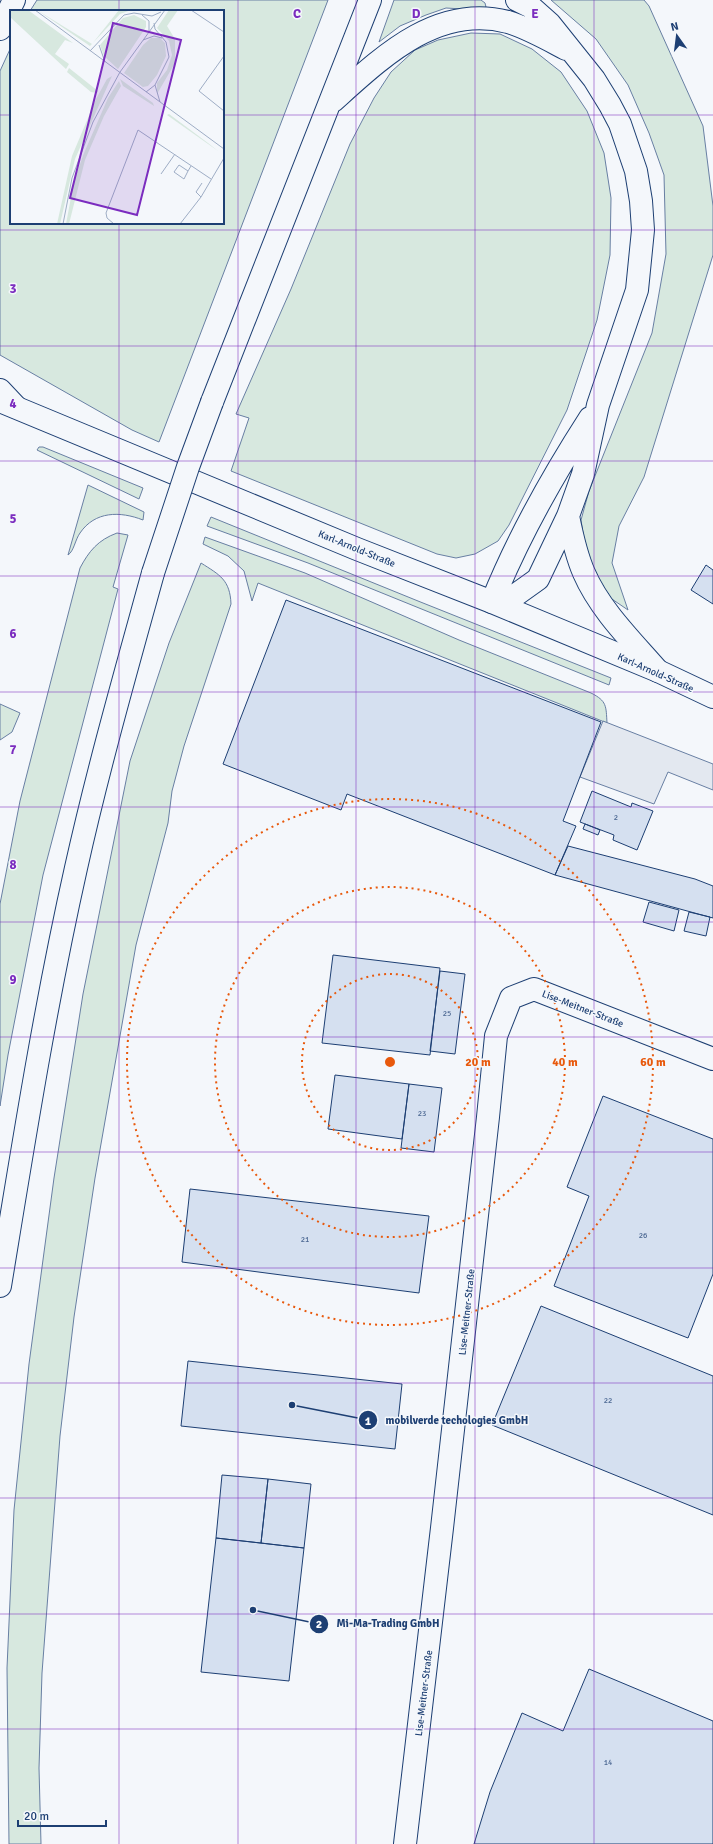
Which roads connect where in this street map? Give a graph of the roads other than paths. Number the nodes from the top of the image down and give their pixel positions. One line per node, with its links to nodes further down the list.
1 (14, 0): 4 (main road)
2 (370, 0): 6 (main road)
3 (517, 0): 5 (main road)
4 (0, 29)
5 (576, 54): 6 (main road); 9 (main road)
6 (330, 105): 15 (main road, bridge)
7 (0, 390): 8 (main road)
8 (8, 404): 11 (main road, Karl-Arnold-Straße)
9 (598, 405): 10 (main road); 11 (main road)
10 (568, 516): 11 (main road); 12 (main road)
11 (492, 602): 12 (main road, Karl-Arnold-Straße)
12 (658, 671): 13 (main road, Karl-Arnold-Straße)
13 (713, 697)
14 (713, 1059): 16 (main road, Lise-Meitner-Straße)
15 (0, 1286)
16 (405, 1844)

